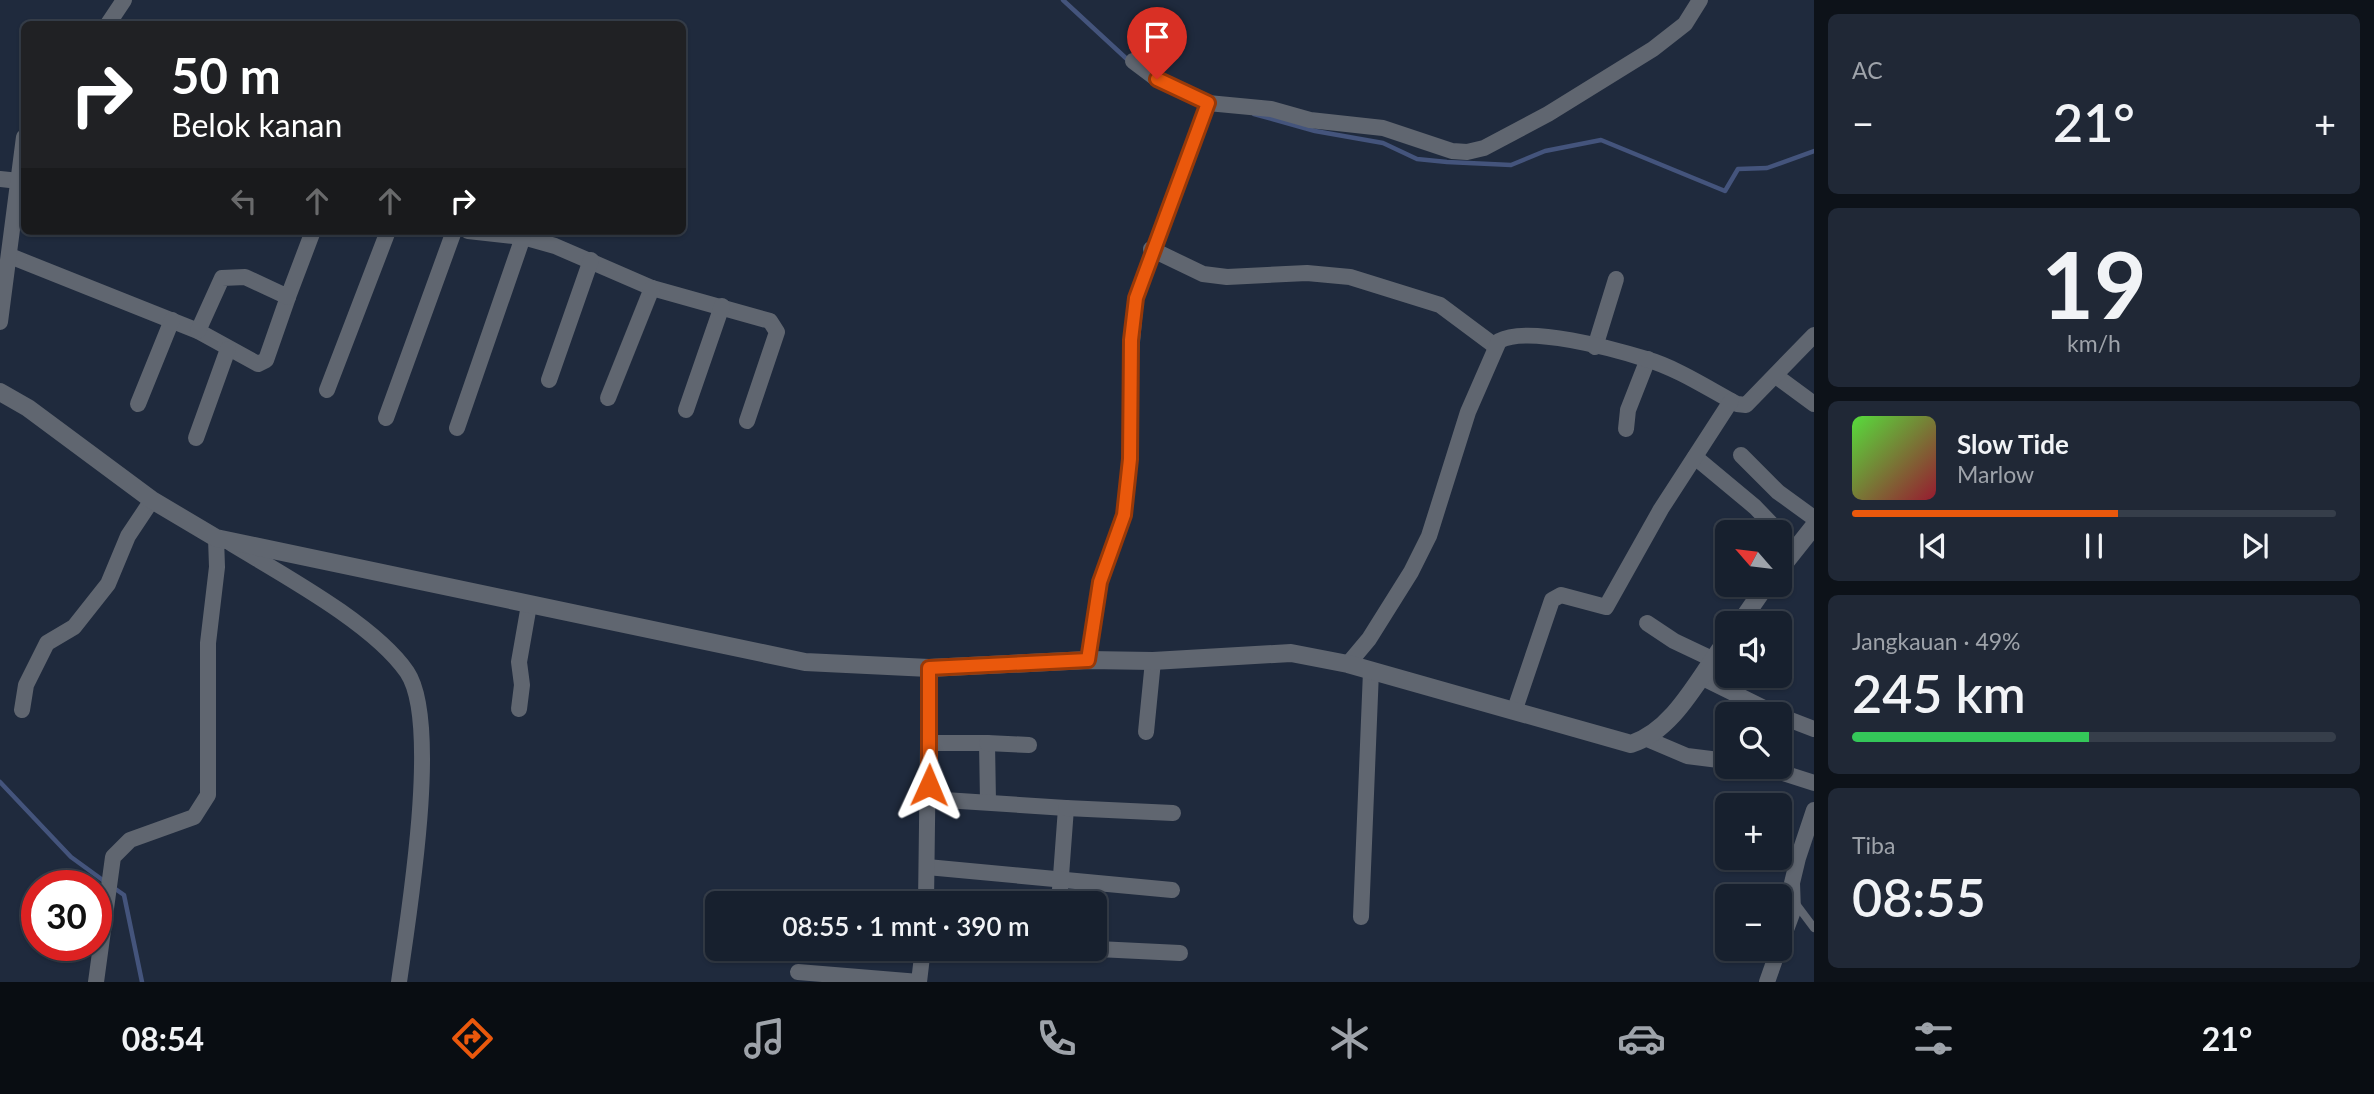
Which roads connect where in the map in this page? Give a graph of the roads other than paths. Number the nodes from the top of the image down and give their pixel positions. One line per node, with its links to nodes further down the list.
1 (1700, 0): 5 (street)
2 (119, 3): 3 (street)
3 (110, 21)
4 (1133, 61): 5 (street)
5 (1208, 103): 14 (street)
6 (21, 163): 8 (street)
7 (0, 180): 8 (street)
8 (19, 181): 15 (street)
9 (311, 235): 19 (street)
10 (386, 235): 31 (street)
11 (453, 235): 38 (street)
12 (505, 235): 13 (street)
13 (523, 237): 16 (street); 40 (street)
14 (1151, 249): 25 (street); 57 (street)
15 (10, 256): 21 (street); 22 (street)
16 (591, 260): 18 (street); 30 (street)
17 (1616, 279): 26 (street)
18 (652, 288): 20 (street); 33 (street)
19 (288, 297): 23 (street); 27 (street)
20 (722, 306): 37 (street); 39 (street)
21 (172, 320): 23 (street); 35 (street)
22 (0, 322)
23 (198, 331): 27 (street)
24 (1814, 335): 29 (street)
25 (1495, 346): 26 (street); 59 (street)
26 (1595, 347): 28 (street)
27 (228, 349): 42 (street)
28 (1648, 359): 34 (street); 41 (street)
29 (1776, 376): 34 (street); 36 (street)
30 (549, 380)
31 (327, 390)
32 (0, 392): 45 (street)
33 (608, 398)
34 (1731, 401): 44 (street)
35 (138, 404)
36 (1814, 404)
37 (686, 410)
38 (386, 418)
39 (747, 421)
40 (457, 428)
41 (1626, 429)
42 (196, 438)
43 (1741, 455): 46 (street)
44 (1695, 457): 47 (street); 65 (street)
45 (152, 500): 49 (street); 66 (street)
46 (1814, 518)
47 (1767, 520)
48 (1814, 526): 51 (street)
49 (223, 540): 53 (street); 96 (street); 97 (street)
50 (1792, 546): 51 (street)
51 (1796, 550): 52 (street)
52 (1792, 555)
53 (529, 605): 60 (street); 64 (street)
54 (1647, 623): 56 (street)
55 (1715, 656): 56 (street)
56 (1713, 659): 62 (street)
57 (1088, 660): 58 (street); 60 (street)
58 (1153, 662): 59 (street); 69 (street)
59 (1348, 664): 61 (street)
60 (929, 668): 71 (street)
61 (1371, 671): 65 (street); 89 (street)
62 (1701, 677): 63 (street); 70 (street)
63 (1749, 702)
64 (519, 709)
65 (1515, 709): 70 (street)
66 (22, 710)
67 (1792, 722): 68 (street)
68 (1814, 729)
69 (1146, 732)
70 (1647, 739): 74 (street)
71 (929, 743): 72 (street); 77 (street)
72 (987, 743): 73 (street); 78 (street)
73 (1029, 745)
74 (1715, 760)
75 (1792, 776): 76 (street)
76 (1814, 783)
77 (929, 799): 78 (street); 82 (street)
78 (988, 801): 79 (street)
79 (1066, 808): 81 (street); 83 (street)
80 (1814, 810): 87 (street)
81 (1173, 813)
82 (927, 867): 83 (street); 85 (street)
83 (1062, 880): 84 (street); 86 (street)
84 (1172, 890)
85 (926, 891)
86 (1061, 891)
87 (1794, 901): 88 (street); 90 (lane)
88 (1792, 910)
89 (1361, 917)
90 (1814, 928)
91 (1107, 949): 92 (street)
92 (1180, 953)
93 (921, 961): 95 (street)
94 (1774, 961): 98 (street)
95 (798, 972)
96 (96, 982)
97 (399, 982)
98 (1767, 982)

